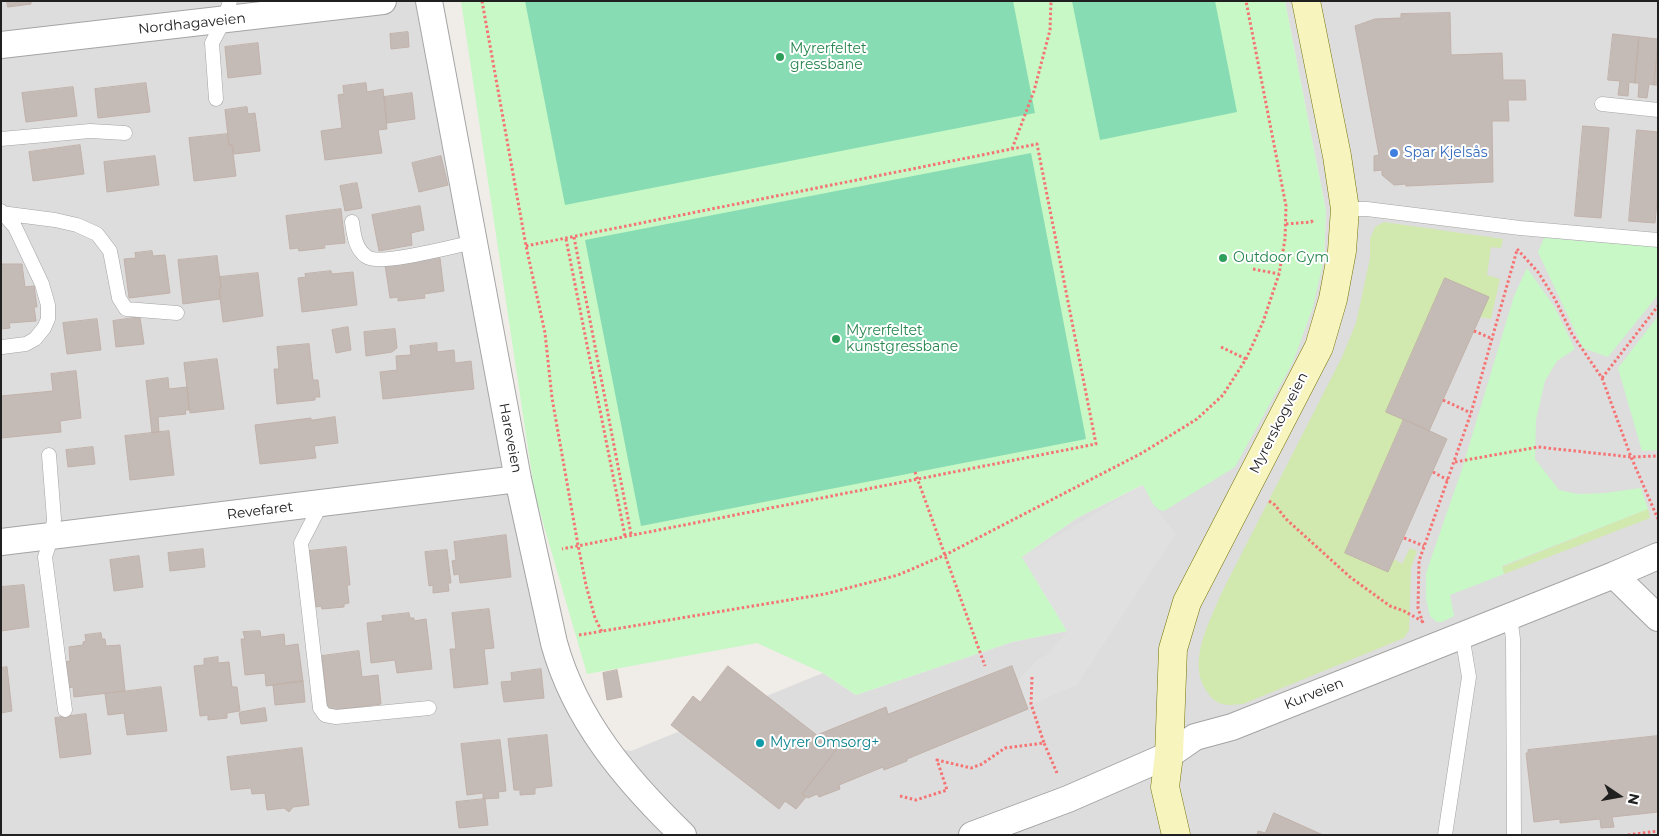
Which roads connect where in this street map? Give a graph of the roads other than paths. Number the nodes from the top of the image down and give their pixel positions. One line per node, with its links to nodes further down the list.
1 (383, 1): 4 (street, Nordhagaveien)
2 (429, 1): 15 (street, Hareveien)
3 (1306, 1): 11 (street, Myrerskogveien)
4 (227, 11): 5 (street, Nordhagaveien); 6 (lane)
5 (1, 45)
6 (216, 99)
7 (1602, 104): 8 (lane)
8 (1658, 110)
9 (125, 133): 10 (lane)
10 (1, 139)
11 (1345, 209): 14 (lane); 30 (street, Myrerskogveien)
12 (1, 213): 16 (lane); 17 (lane)
13 (352, 222): 15 (lane)
14 (1658, 240)
15 (474, 242): 19 (street, Hareveien)
16 (177, 313)
17 (2, 347)
18 (49, 455): 21 (lane)
19 (518, 479): 20 (street, Revefaret); 31 (street, Hareveien)
20 (321, 504): 21 (street, Revefaret); 28 (lane)
21 (52, 536): 22 (street, Revefaret); 29 (lane)
22 (1, 542)
23 (1658, 556): 24 (street, Kurveien)
24 (1614, 575): 25 (street, Kurveien); 26 (street)
25 (1510, 616): 27 (street, Kurveien); 35 (lane)
26 (1658, 618)
27 (1462, 635): 30 (street, Kurveien); 34 (lane)
28 (429, 708)
29 (65, 710)
30 (1169, 756): 32 (street, Kurveien); 33 (street, Myrerskogveien)
31 (683, 835)
32 (972, 835)
33 (1176, 835)
34 (1446, 835)
35 (1514, 835)

